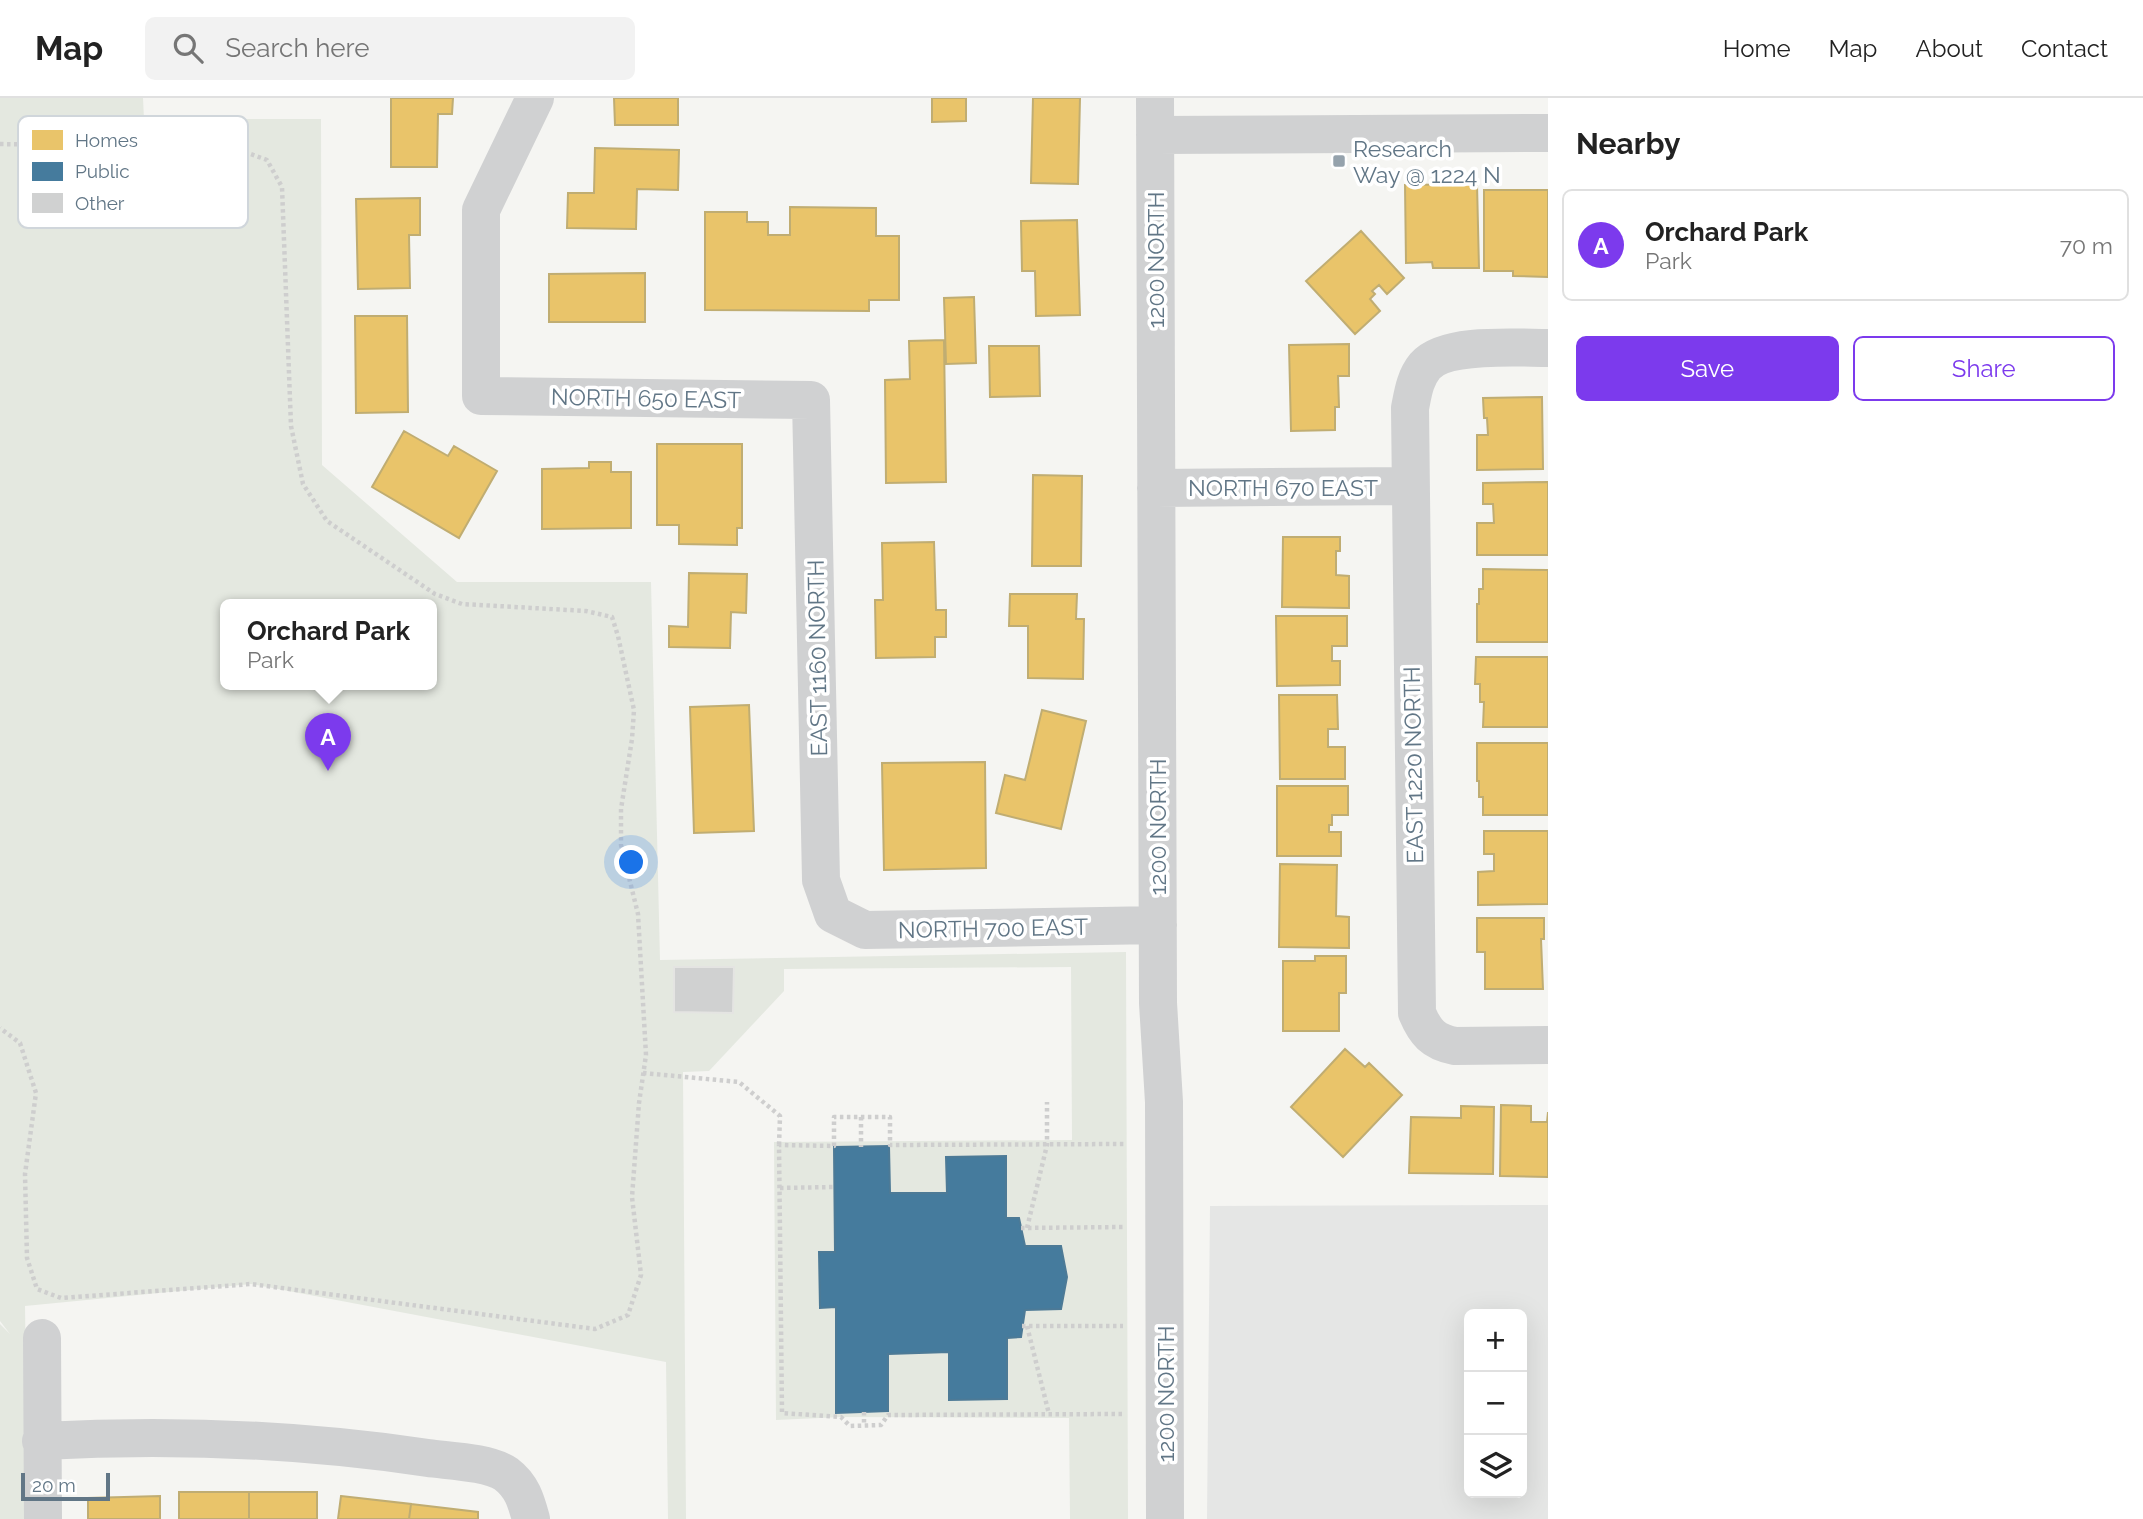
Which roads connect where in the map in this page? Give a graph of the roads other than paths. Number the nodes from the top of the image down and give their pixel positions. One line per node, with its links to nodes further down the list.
1 (535, 98): 5 (street, NORTH 650 EAST)
2 (1155, 117): 3 (street); 7 (street, 1200 NORTH)
3 (1548, 133)
4 (1548, 348): 6 (street)
5 (811, 400): 8 (street, EAST 1160 NORTH)
6 (1410, 486): 7 (street, NORTH 670 EAST); 10 (street, EAST 1220 NORTH)
7 (1156, 488): 9 (street, 1200 NORTH)
8 (833, 914): 9 (street, NORTH 700 EAST)
9 (1158, 925): 15 (street, 1200 NORTH)
10 (1548, 1045)
11 (42, 1338): 12 (street)
12 (41, 1441): 13 (street); 14 (street)
13 (43, 1519)
14 (531, 1519)
15 (1165, 1519)

